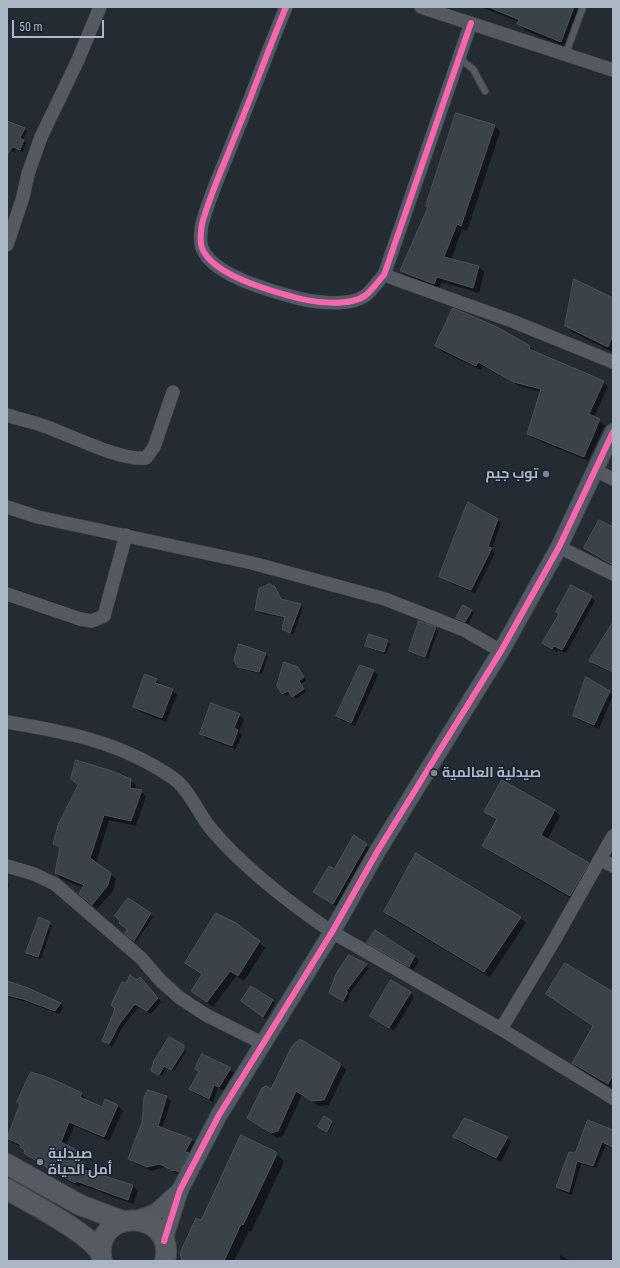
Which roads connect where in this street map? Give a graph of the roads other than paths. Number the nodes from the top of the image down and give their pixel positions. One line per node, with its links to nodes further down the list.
1 (100, 7): 11 (street)
2 (286, 7): 12 (street)
3 (421, 7): 5 (street)
4 (583, 7): 7 (lane)
5 (444, 10): 6 (street)
6 (471, 23): 7 (street); 8 (street)
7 (566, 53): 9 (street)
8 (458, 57): 10 (lane); 12 (street)
9 (613, 70)
10 (485, 91)
11 (7, 245)
12 (384, 275): 13 (street)
13 (613, 362)
14 (173, 392): 15 (street)
15 (7, 415)
16 (613, 432): 17 (street)
17 (595, 470): 18 (street); 21 (street)
18 (613, 479)
19 (7, 508): 20 (street)
20 (126, 535): 23 (street); 24 (street)
21 (559, 547): 22 (street); 24 (street)
22 (613, 574)
23 (7, 594)
24 (501, 651): 30 (street)
25 (7, 722): 30 (street)
26 (613, 836): 27 (street)
27 (600, 858): 29 (street); 31 (street)
28 (7, 866): 32 (street)
29 (613, 866)
30 (332, 932): 31 (street); 32 (street)
31 (501, 1029): 33 (street)
32 (262, 1043): 36 (street)
33 (613, 1098)
34 (7, 1164): 37 (main road)
35 (7, 1189): 39 (main road)
36 (180, 1190): 37 (street); 38 (street)
37 (130, 1220): 38 (main road); 39 (main road)
38 (165, 1255)
39 (100, 1257)

